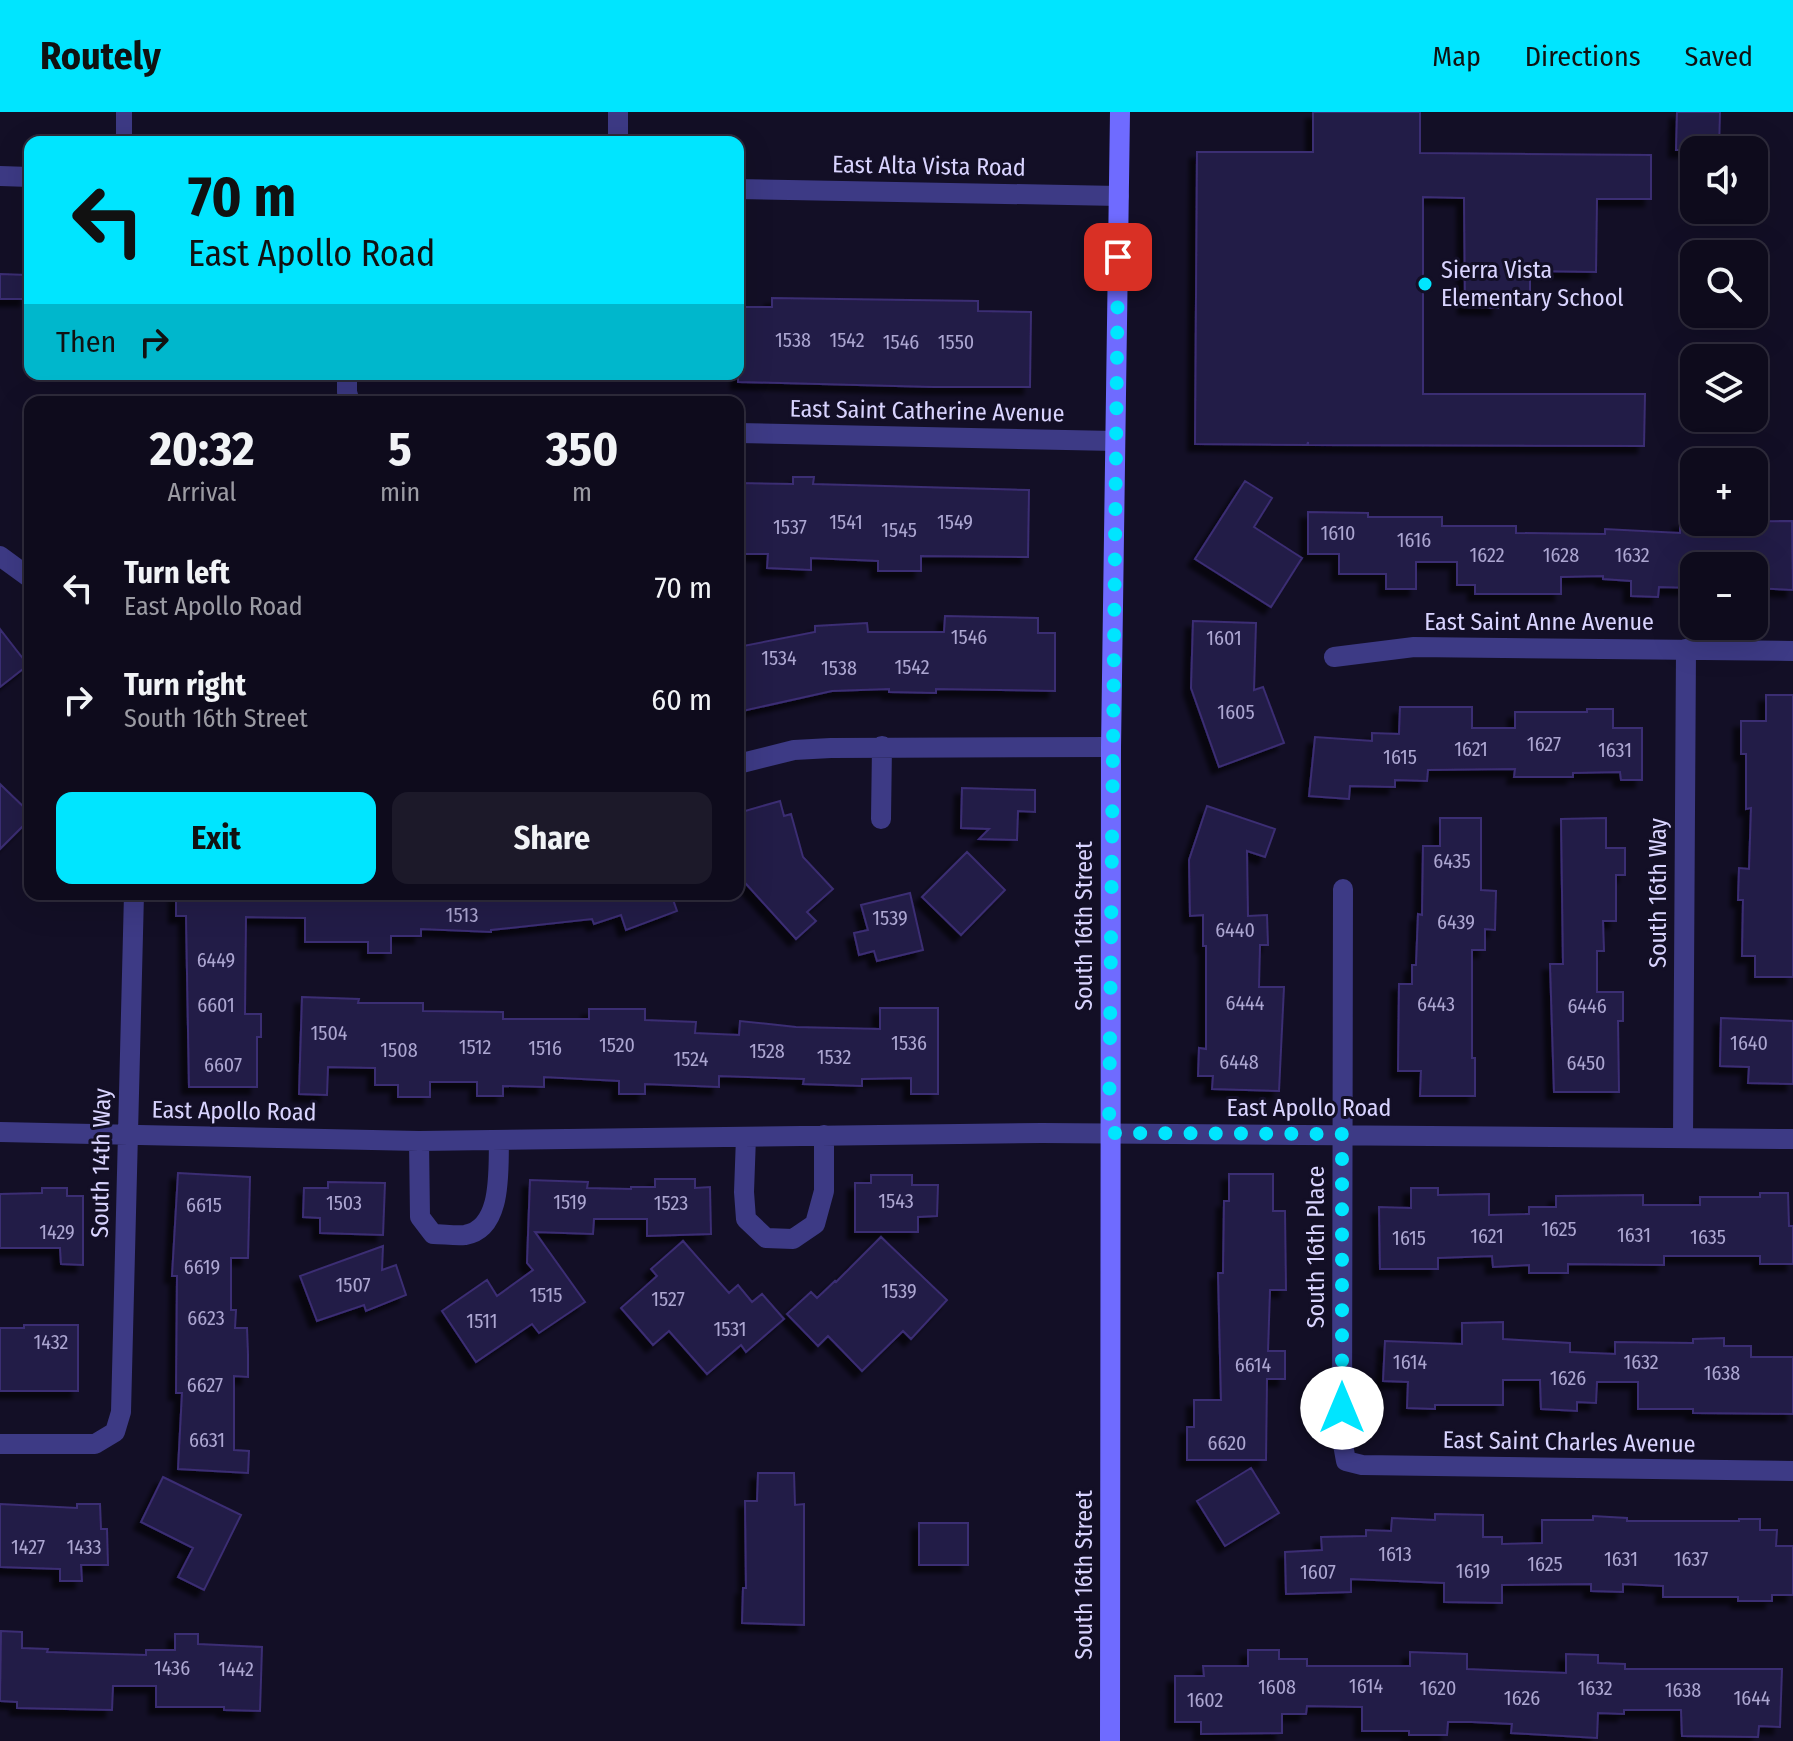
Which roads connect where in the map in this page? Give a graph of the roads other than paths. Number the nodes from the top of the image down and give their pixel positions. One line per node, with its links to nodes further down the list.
1 (124, 112): 4 (lane)
2 (618, 112): 5 (street)
3 (1120, 112): 9 (main road, South 16th Street)
4 (124, 136)
5 (618, 136)
6 (0, 176): 7 (street)
7 (24, 177)
8 (744, 189): 9 (street, East Alta Vista Road)
9 (1119, 196): 11 (main road, South 16th Street)
10 (744, 433): 11 (street, East Saint Catherine Avenue)
11 (1115, 441): 18 (main road, South 16th Street)
12 (0, 556): 13 (street)
13 (24, 574)
14 (1686, 649): 15 (street, East Saint Anne Avenue); 16 (street, East Saint Anne Avenue); 29 (street, South 16th Way)
15 (1793, 651)
16 (1334, 657)
17 (882, 746): 18 (street); 19 (street); 20 (street)
18 (1111, 747): 24 (main road, South 16th Street)
19 (744, 762)
20 (881, 819)
21 (1343, 889): 26 (street, South 16th Place)
22 (134, 900): 25 (street, South 14th Way)
23 (0, 1132): 25 (street, East Apollo Road)
24 (1109, 1133): 26 (street, East Apollo Road); 27 (street, East Apollo Road); 36 (main road, South 16th Street)
25 (128, 1134): 31 (street, East Apollo Road); 33 (street, South 14th Way)
26 (1342, 1134): 29 (street, East Apollo Road); 34 (street, South 16th Place)
27 (824, 1135): 28 (street, East Apollo Road); 28 (street)
28 (746, 1137): 32 (street, East Apollo Road)
29 (1683, 1138): 30 (street, East Apollo Road)
30 (1793, 1139)
31 (419, 1141): 32 (street, East Apollo Road); 32 (street)
32 (499, 1142)
33 (0, 1444)
34 (1346, 1461): 35 (street, East Saint Charles Avenue)
35 (1793, 1471)
36 (1110, 1741)

